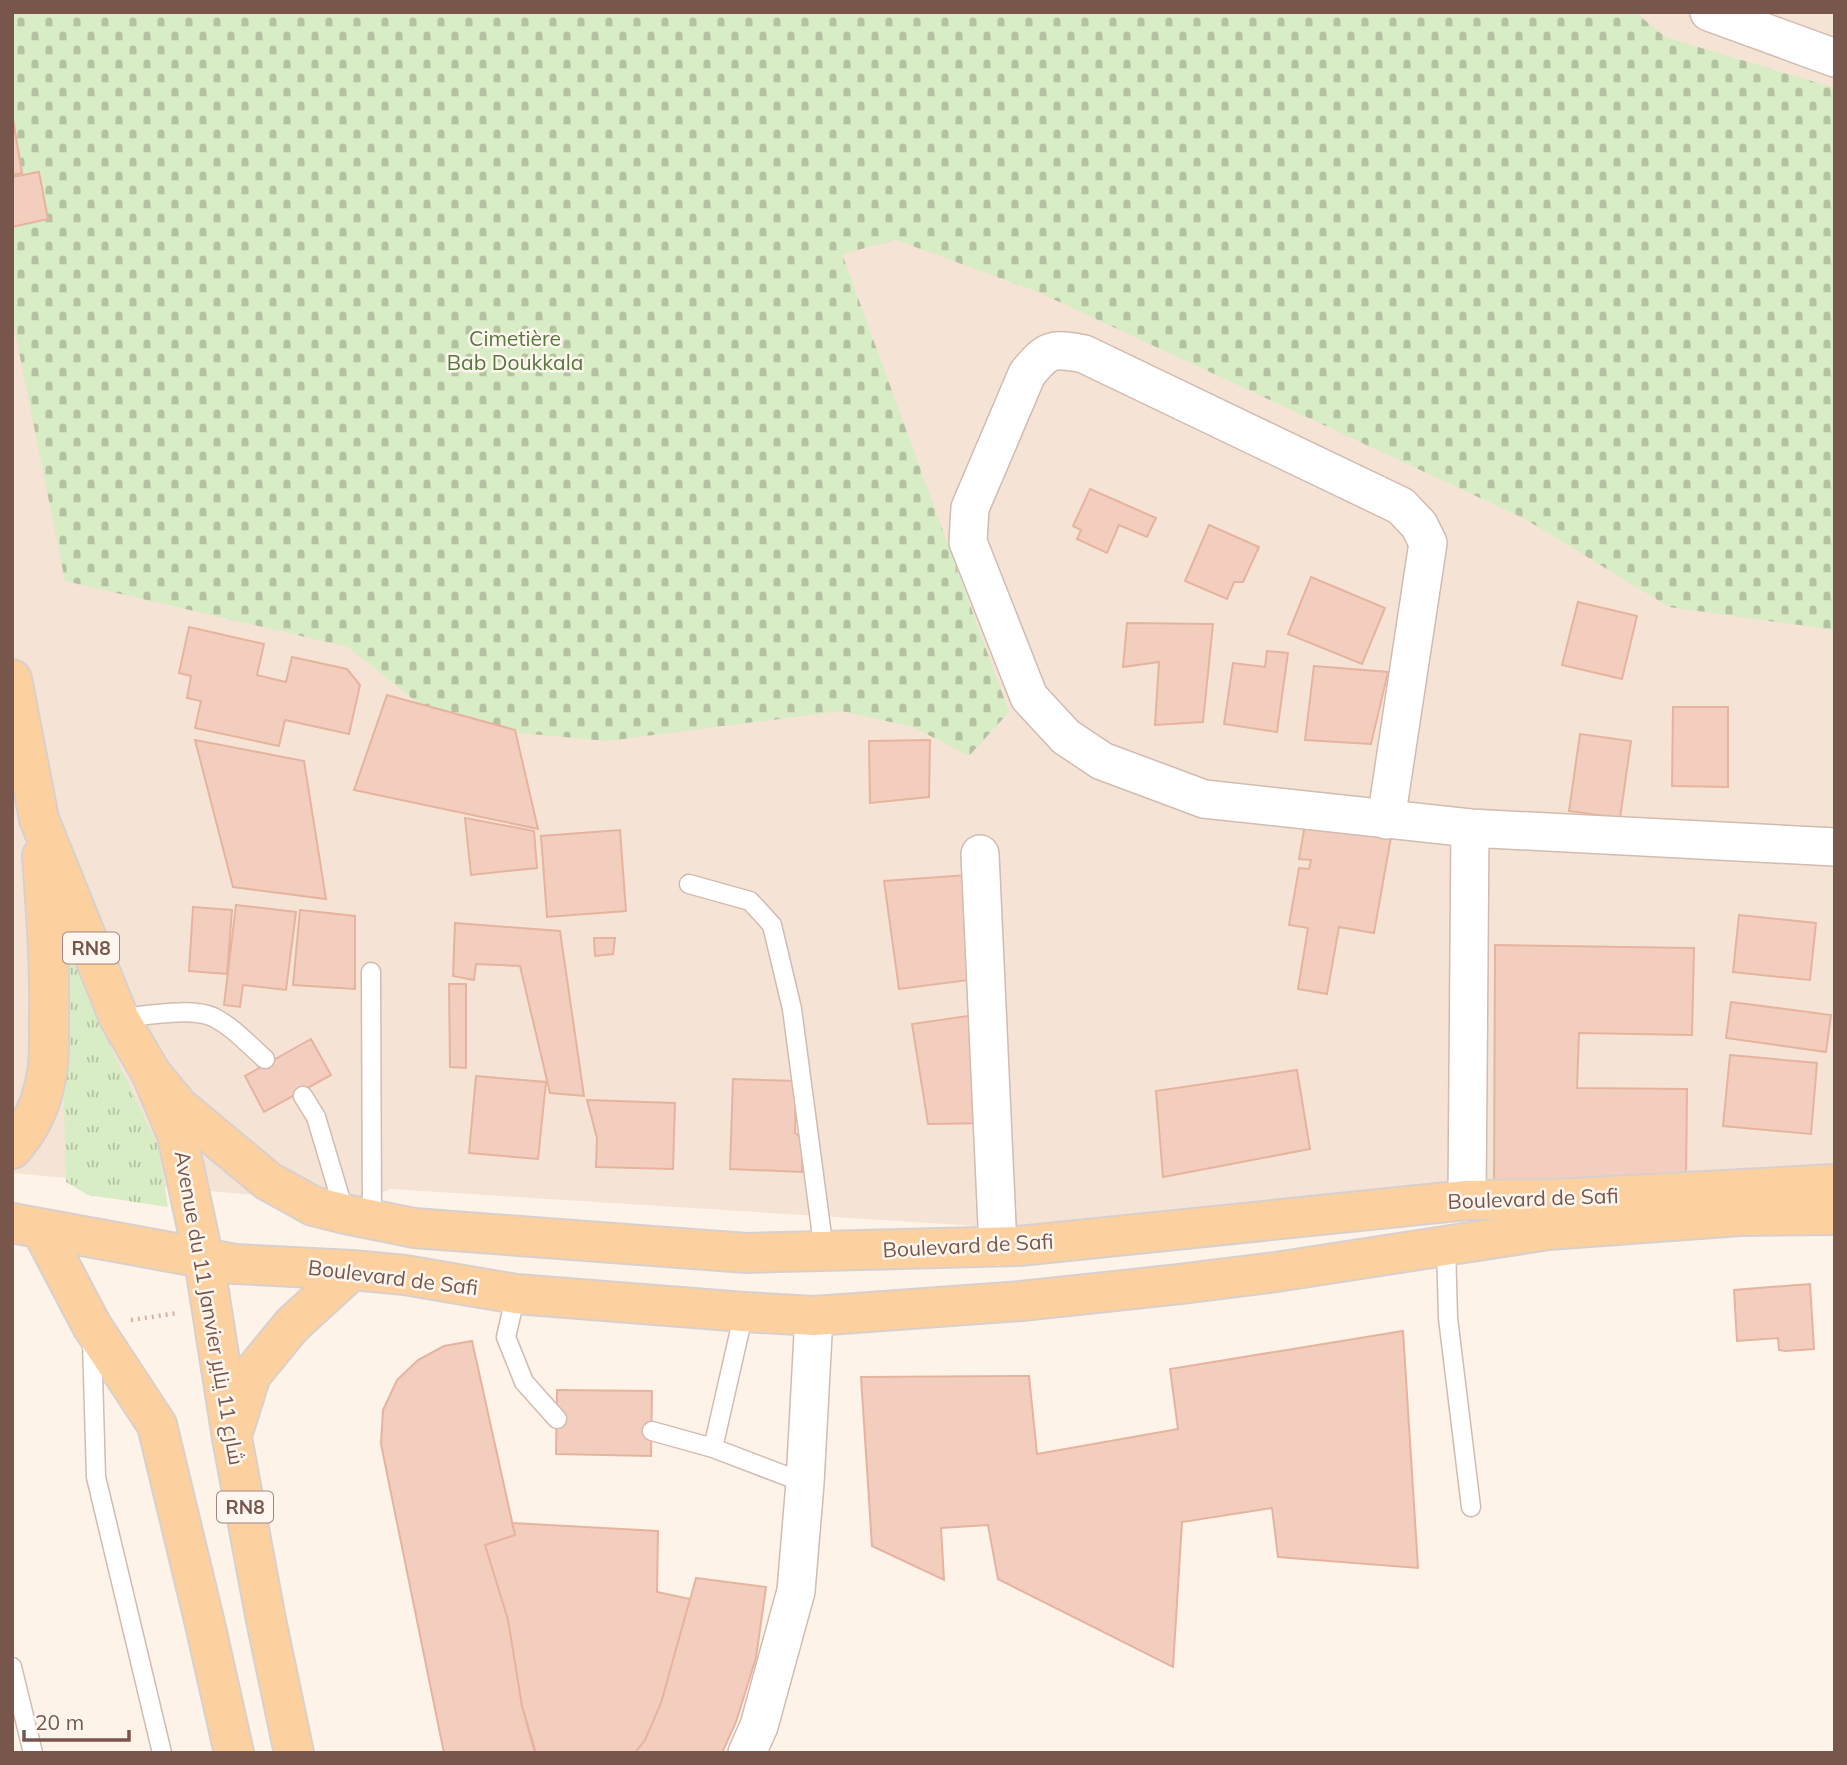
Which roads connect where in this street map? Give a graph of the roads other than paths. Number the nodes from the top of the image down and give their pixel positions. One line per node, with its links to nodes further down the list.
1 (1709, 12): 2 (street)
2 (1835, 58)
3 (12, 679): 4 (main road, Avenue du 11 Janvier شارع 11 يناير / RN8)
4 (39, 819): 11 (main road, Avenue du 11 Janvier شارع 11 يناير / RN8); 15 (main road)
5 (1387, 820): 5 (street); 6 (street)
6 (1470, 828): 7 (street); 17 (street)
7 (1835, 847)
8 (980, 854): 23 (street)
9 (688, 884): 24 (lane)
10 (371, 972): 20 (lane)
11 (120, 1018): 12 (lane); 13 (main road, Avenue du 11 Janvier شارع 11 يناير / RN8)
12 (265, 1059)
13 (151, 1073): 20 (main road, Boulevard de Safi); 26 (main road, Avenue du 11 Janvier شارع 11 يناير / RN8)
14 (303, 1096): 20 (lane)
15 (12, 1149)
16 (1835, 1184): 18 (main road, Boulevard de Safi)
17 (1467, 1200): 18 (main road, Boulevard de Safi); 23 (main road, Boulevard de Safi)
18 (1550, 1214): 19 (main road, Boulevard de Safi); 22 (main road, Boulevard de Safi)
19 (1835, 1215)
20 (358, 1217): 25 (main road, Boulevard de Safi)
21 (27, 1226): 26 (main road, Boulevard de Safi); 32 (main road)
22 (1446, 1245): 29 (main road, Boulevard de Safi); 38 (lane)
23 (1008, 1247): 24 (main road, Boulevard de Safi); 29 (main road)
24 (824, 1251): 25 (main road, Boulevard de Safi)
25 (746, 1253): 30 (main road)
26 (204, 1259): 27 (main road, Boulevard de Safi); 35 (main road, Avenue du 11 Janvier شارع 11 يناير / RN8)
27 (352, 1270): 28 (main road, Boulevard de Safi); 35 (main road)
28 (516, 1294): 30 (main road, Boulevard de Safi); 33 (lane)
29 (1021, 1301): 31 (main road, Boulevard de Safi)
30 (744, 1312): 31 (main road, Boulevard de Safi); 36 (lane)
31 (814, 1316): 37 (street)
32 (92, 1325): 41 (lane); 42 (main road)
33 (557, 1419)
34 (652, 1431): 36 (lane)
35 (232, 1438): 43 (main road, Avenue du 11 Janvier شارع 11 يناير / RN8)
36 (713, 1448): 37 (lane)
37 (805, 1483): 44 (street)
38 (1471, 1507)
39 (12, 1667): 40 (lane)
40 (33, 1753)
41 (162, 1753)
42 (234, 1753)
43 (294, 1753)
44 (747, 1753)

